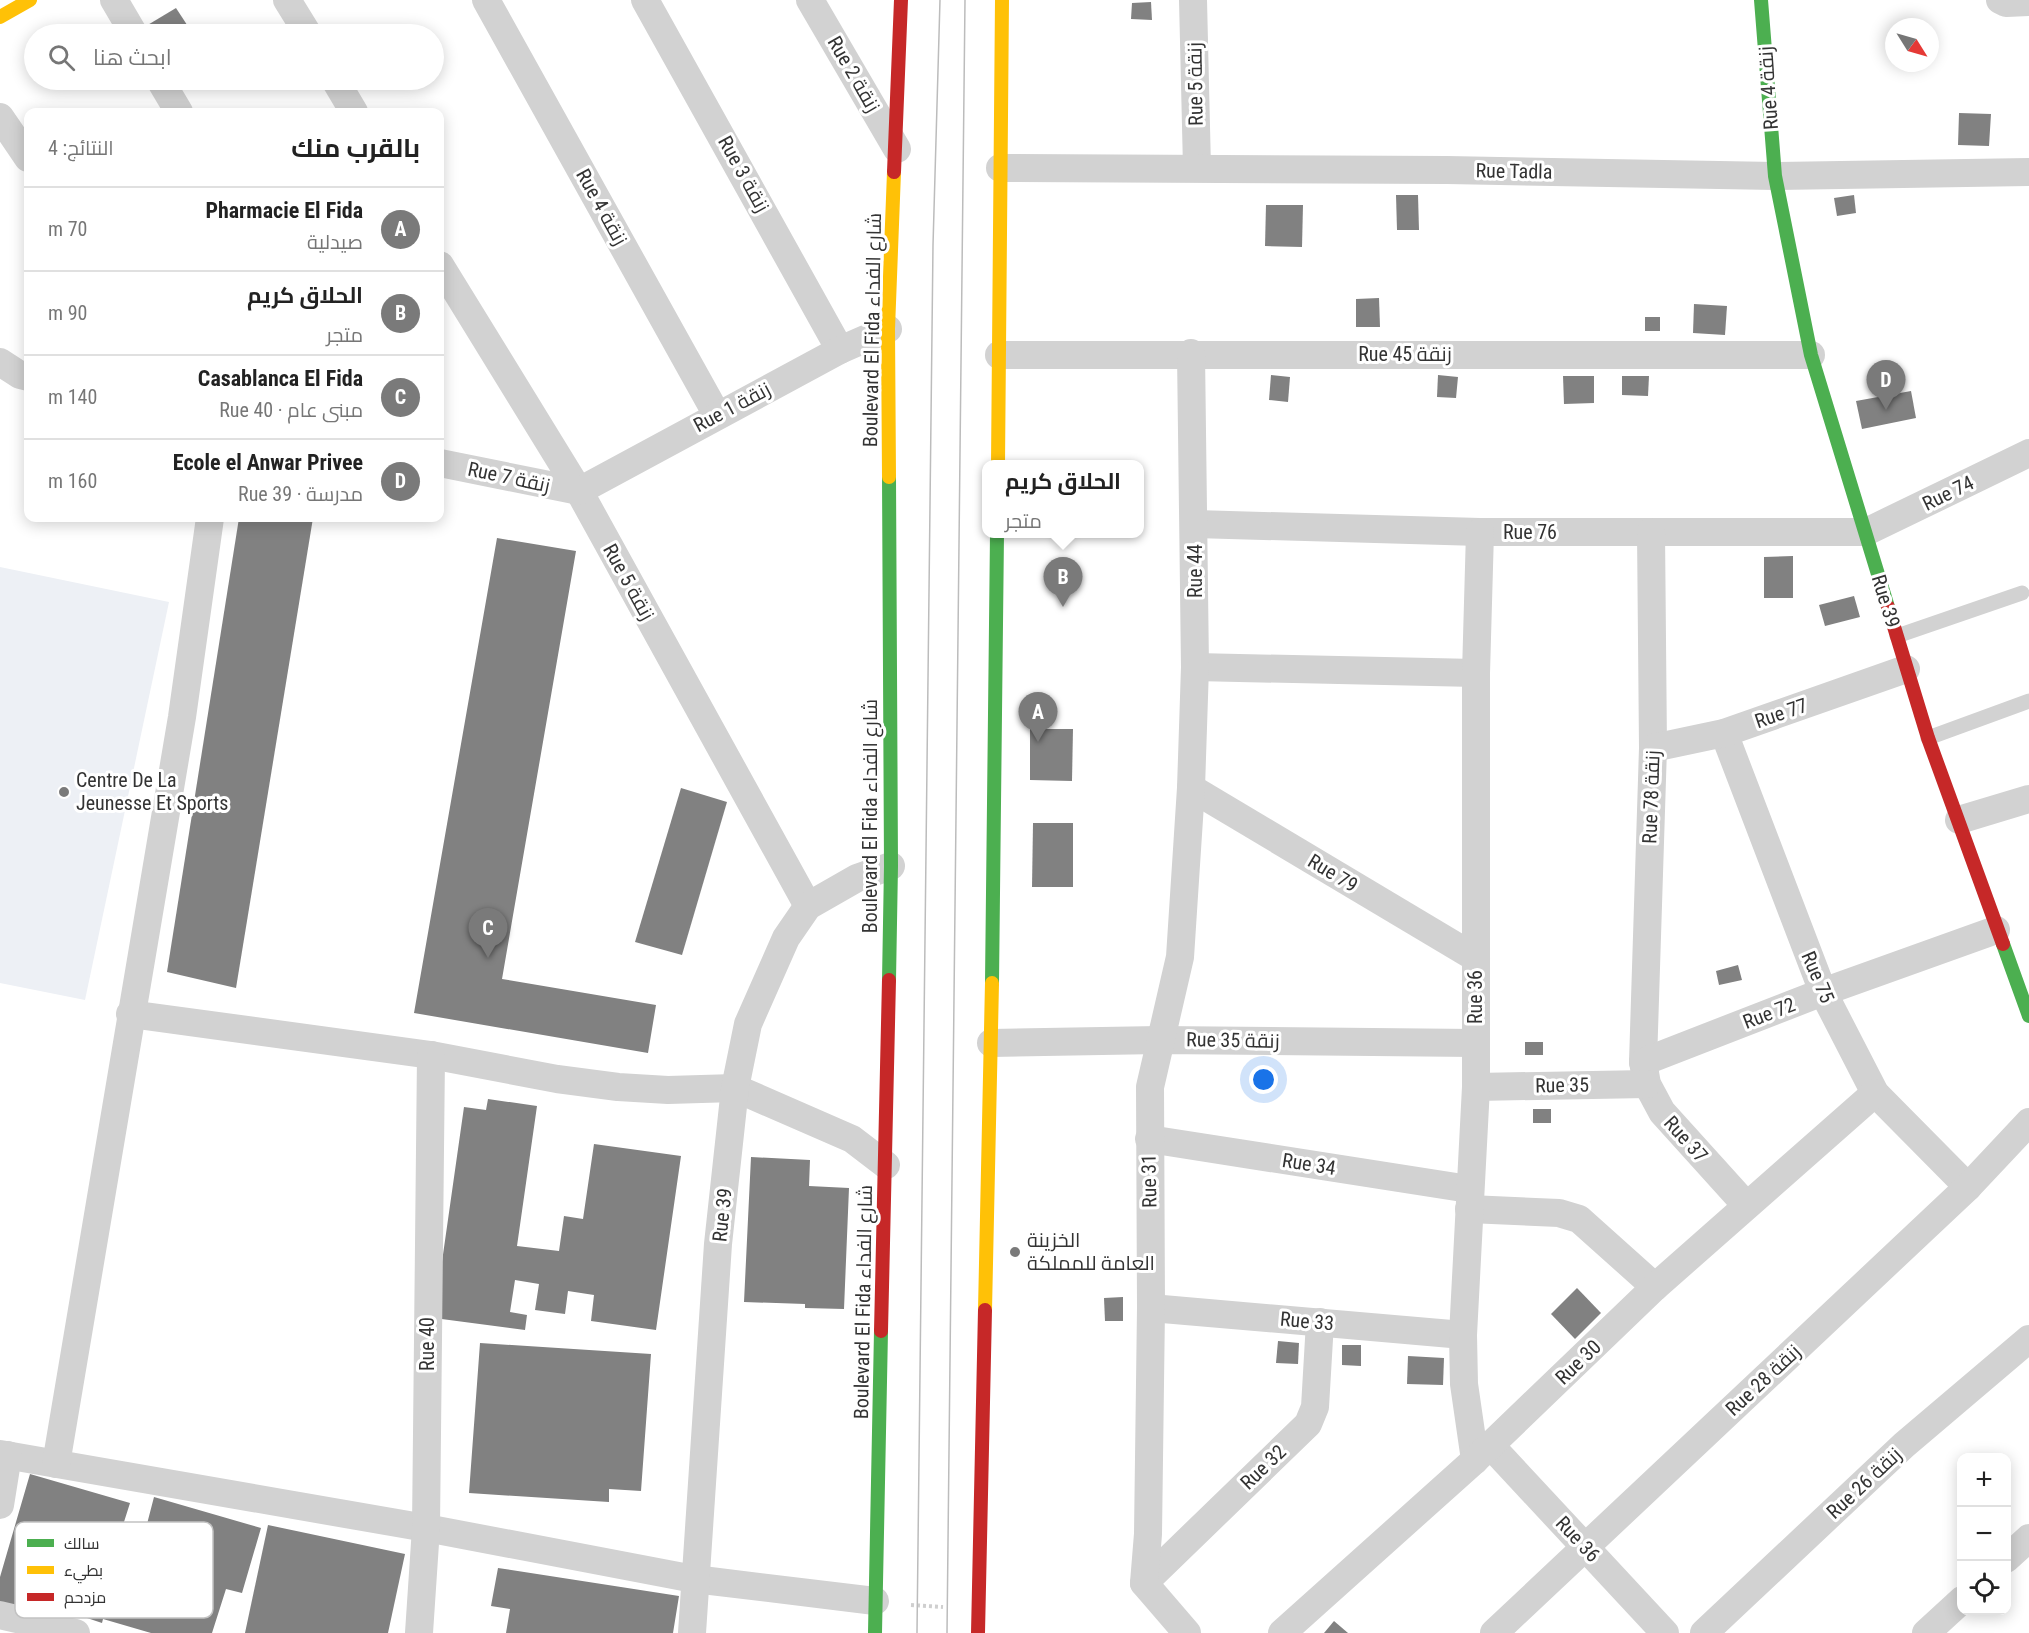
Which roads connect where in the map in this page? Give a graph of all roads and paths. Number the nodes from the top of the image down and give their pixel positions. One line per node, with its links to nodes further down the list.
1 (30, 0): 13 (main road)
2 (114, 0): 14 (street)
3 (288, 0): 15 (street)
4 (486, 0): 33 (street, Rue 4 زنقة)
5 (645, 0): 29 (street, Rue 3 زنقة)
6 (810, 0): 21 (street, Rue 2 زنقة)
7 (901, 0): 21 (main road, Boulevard El Fida شارع الفداء)
8 (1002, 0): 23 (main road)
9 (1193, 0): 24 (street, Rue 5 زنقة)
10 (1761, 0): 26 (main road, Rue 4 زنقة)
11 (2000, 0): 12 (street)
12 (2029, 2)
13 (0, 17)
14 (128, 24)
15 (302, 24)
16 (166, 90): 18 (street)
17 (341, 90): 19 (street)
18 (177, 108)
19 (352, 108)
20 (0, 117): 22 (street)
21 (897, 149): 28 (main road, Boulevard El Fida شارع الفداء)
22 (24, 152)
23 (1000, 168): 24 (street, Rue Tadla); 31 (main road)
24 (1197, 168): 26 (street, Rue Tadla)
25 (2029, 172): 26 (street, Rue Tadla)
26 (1775, 176): 32 (main road, Rue 39)
27 (444, 281): 37 (street, Rue 5 زنقة)
28 (888, 329): 29 (street, Rue 1 زنقة); 56 (main road, Boulevard El Fida شارع الفداء)
29 (840, 350): 33 (street, Rue 1 زنقة)
30 (1191, 353): 31 (street, Rue 45 زنقة); 32 (street, Rue 45 زنقة); 39 (street, Rue 44)
31 (999, 355): 35 (main road)
32 (1811, 355): 42 (main road, Rue 39)
33 (717, 415): 37 (street, Rue 1 زنقة)
34 (2029, 453): 42 (street, Rue 74)
35 (998, 460)
36 (444, 464): 37 (street, Rue 7 زنقة)
37 (579, 491): 57 (street, Rue 5 زنقة)
38 (209, 522): 61 (street)
39 (1195, 524): 40 (street, Rue 76); 46 (street, Rue 44)
40 (1480, 532): 41 (street, Rue 76); 48 (street, Rue 36)
41 (1651, 532): 42 (street, Rue 76); 52 (street, Rue 78 زنقة)
42 (1866, 532): 45 (main road, Rue 39)
43 (997, 538): 64 (main road)
44 (2022, 593): 45 (lane)
45 (1897, 636): 47 (main road, Rue 39)
46 (1195, 667): 48 (street); 53 (street, Rue 44)
47 (1906, 669): 50 (street, Rue 77); 51 (main road, Rue 39)
48 (1476, 673): 59 (street, Rue 36)
49 (2029, 701): 51 (lane)
50 (1724, 733): 52 (street, Rue 77); 60 (street, Rue 75)
51 (1928, 738): 55 (main road, Rue 39)
52 (1653, 748): 67 (street, Rue 78 زنقة)
53 (1191, 788): 59 (street, Rue 79); 63 (street, Rue 31)
54 (2029, 799): 55 (street)
55 (1959, 820): 58 (main road, Rue 39)
56 (891, 866): 57 (street, Rue 39); 73 (main road, Boulevard El Fida شارع الفداء)
57 (808, 906): 69 (street, Rue 39)
58 (1996, 930): 60 (street, Rue 72); 62 (main road, Rue 39)
59 (1476, 958): 65 (street, Rue 36)
60 (1823, 992): 67 (street, Rue 72); 70 (street, Rue 75)
61 (130, 1014): 66 (street); 84 (street)
62 (2029, 1016)
63 (1159, 1040): 64 (street, Rue 35 زنقة); 65 (street, Rue 35 زنقة); 72 (street, Rue 31)
64 (991, 1043): 95 (main road)
65 (1475, 1043): 68 (street, Rue 36)
66 (431, 1055): 69 (street); 86 (street, Rue 40)
67 (1645, 1073): 68 (street, Rue 35); 76 (street, Rue 37)
68 (1476, 1087): 75 (street, Rue 36)
69 (735, 1088): 73 (street); 90 (street, Rue 39)
70 (1875, 1093): 74 (street, Rue 75); 76 (street, Rue 30)
71 (2029, 1122): 74 (street, Rue 28 زنقة)
72 (1149, 1139): 75 (street, Rue 34); 78 (street, Rue 31)
73 (886, 1165): 92 (main road, Boulevard El Fida شارع الفداء)
74 (1968, 1187): 88 (street, Rue 28 زنقة)
75 (1469, 1199): 77 (street, Rue 34); 80 (street, Rue 36)
76 (1746, 1205): 77 (street, Rue 30)
77 (1655, 1287): 82 (street, Rue 30)
78 (1151, 1308): 79 (street, Rue 33); 91 (street, Rue 31)
79 (1320, 1322): 80 (street, Rue 33); 91 (street, Rue 32)
80 (1463, 1335): 82 (street, Rue 36)
81 (2029, 1339): 104 (street, Rue 26 زنقة)
82 (1483, 1453): 88 (street, Rue 36); 101 (street, Rue 30)
83 (4, 1454): 84 (street); 85 (street)
84 (56, 1464): 86 (street)
85 (0, 1505)
86 (426, 1528): 90 (street); 97 (street, Rue 40)
87 (2029, 1538): 89 (street)
88 (1585, 1547): 102 (street, Rue 28 زنقة); 103 (street, Rue 36)
89 (2011, 1554)
90 (694, 1579): 92 (street); 98 (street, Rue 39)
91 (1144, 1583): 100 (street)
92 (875, 1601): 95 (path); 99 (main road, Boulevard El Fida شارع الفداء)
93 (1957, 1605): 105 (street)
94 (0, 1615): 96 (street)
95 (983, 1626)
96 (76, 1633)
97 (419, 1633)
98 (692, 1633)
99 (875, 1633)
100 (1187, 1633)
101 (1282, 1633)
102 (1494, 1633)
103 (1665, 1633)
104 (1704, 1633)
105 (1926, 1633)

